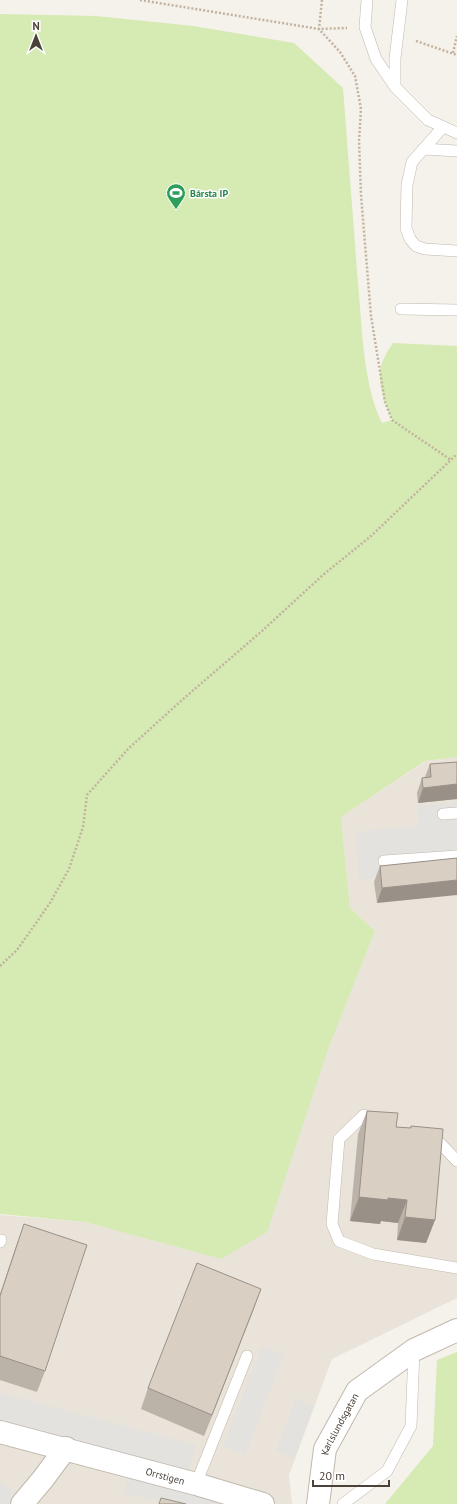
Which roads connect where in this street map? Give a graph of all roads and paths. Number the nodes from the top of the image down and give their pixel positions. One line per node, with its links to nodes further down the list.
1 (140, 0): 6 (path)
2 (322, 0): 6 (path)
3 (367, 0): 5 (lane)
4 (402, 0): 7 (lane)
5 (365, 27): 6 (path); 11 (lane)
6 (319, 29): 20 (path)
7 (397, 35): 9 (path); 11 (lane)
8 (457, 36): 9 (path)
9 (453, 53): 10 (path)
10 (457, 55)
11 (395, 87): 12 (lane)
12 (443, 127): 13 (lane); 14 (lane)
13 (457, 133)
14 (423, 149): 15 (lane); 16 (lane)
15 (457, 151)
16 (457, 251)
17 (401, 309): 18 (lane)
18 (457, 310)
19 (457, 454): 20 (path)
20 (451, 460): 25 (path)
21 (457, 813): 22 (lane)
22 (443, 814)
23 (457, 856): 24 (lane)
24 (384, 861)
25 (0, 966)
26 (386, 1123): 29 (lane)
27 (416, 1134): 28 (lane)
28 (457, 1161)
29 (457, 1268)
30 (457, 1330): 31 (street, Karlslundsgatan)
31 (414, 1350): 38 (street, Karlslundsgatan); 39 (lane)
32 (247, 1356): 35 (lane)
33 (0, 1432): 34 (street, Orrstigen)
34 (66, 1448): 35 (street, Orrstigen); 36 (street)
35 (196, 1484): 37 (street, Orrstigen)
36 (22, 1504)
37 (263, 1504)
38 (318, 1504)
39 (343, 1504)

